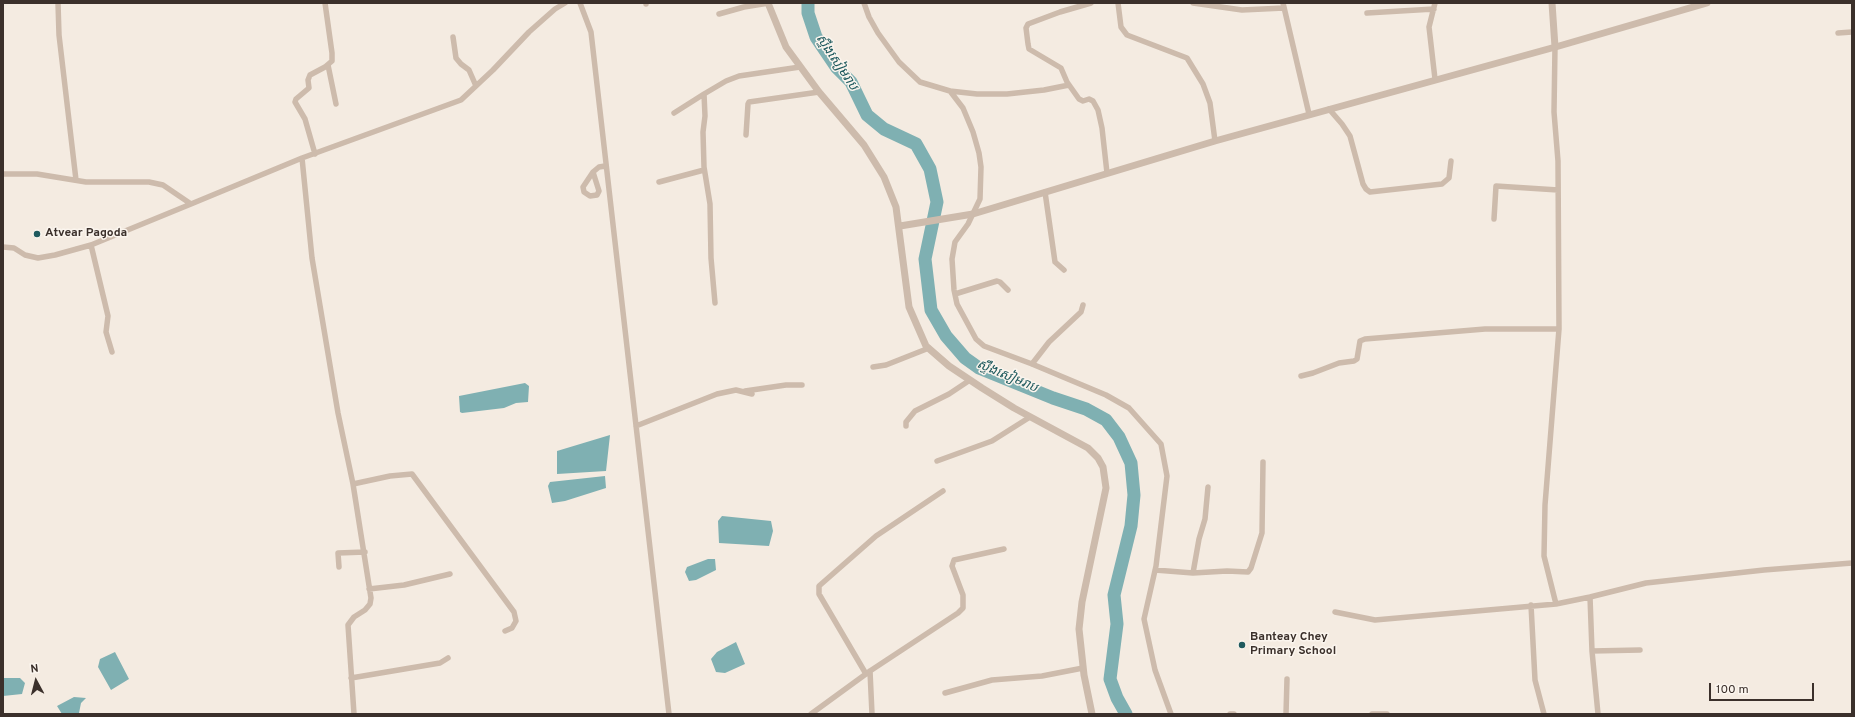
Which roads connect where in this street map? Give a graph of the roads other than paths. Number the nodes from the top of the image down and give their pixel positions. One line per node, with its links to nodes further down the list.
1 (58, 3): 42 (street)
2 (325, 3): 20 (street)
3 (565, 3): 24 (street)
4 (580, 3): 37 (street)
5 (769, 3): 15 (street); 21 (street)
6 (864, 3): 25 (street)
7 (1092, 3): 23 (street)
8 (1118, 3): 33 (street)
9 (1193, 3): 12 (street)
10 (1552, 3): 19 (street)
11 (1707, 3): 19 (street)
12 (1284, 5): 31 (street)
13 (1434, 6): 14 (street); 22 (street)
14 (1367, 13)
15 (719, 14)
16 (1852, 32): 17 (street)
17 (1838, 33)
18 (453, 38): 24 (street)
19 (1557, 46): 22 (street); 44 (street)
20 (328, 65): 28 (street); 34 (street)
21 (800, 67): 26 (street); 27 (street)
22 (1435, 79): 29 (street)
23 (1069, 85): 25 (street); 40 (street)
24 (476, 86): 34 (street)
25 (950, 91): 47 (street)
26 (819, 92): 32 (street); 49 (street)
27 (704, 94): 30 (street); 38 (street)
28 (336, 104)
29 (1329, 109): 31 (street); 36 (street)
30 (674, 113)
31 (1309, 114): 33 (street)
32 (746, 135)
33 (1215, 141): 40 (street)
34 (315, 154): 35 (street)
35 (302, 158): 46 (street); 72 (street)
36 (1451, 161)
37 (605, 166): 39 (street); 68 (street)
38 (704, 170): 43 (street); 55 (street)
39 (593, 172)
40 (1107, 173): 45 (street)
41 (4, 175): 42 (street)
42 (76, 180): 46 (street)
43 (659, 182)
44 (1558, 190): 48 (street); 57 (street)
45 (1045, 192): 47 (street); 52 (street)
46 (191, 204): 50 (street)
47 (970, 215): 49 (street); 54 (street)
48 (1494, 219)
49 (900, 226): 58 (street)
50 (91, 245): 51 (street); 59 (street)
51 (3, 247)
52 (1064, 270)
53 (1008, 290): 54 (street)
54 (955, 294): 60 (street)
55 (715, 303)
56 (1083, 305): 60 (street)
57 (1558, 329): 62 (street); 84 (street)
58 (929, 348): 61 (street); 63 (street)
59 (112, 352)
60 (1032, 364): 79 (street)
61 (873, 367)
62 (1301, 376)
63 (970, 380): 67 (street); 69 (street)
64 (802, 385): 65 (street)
65 (745, 391): 66 (street); 68 (street)
66 (752, 394)
67 (1030, 416): 70 (street); 91 (street)
68 (636, 426): 97 (street)
69 (906, 426)
70 (937, 461)
71 (1263, 462): 80 (street)
72 (353, 484): 76 (street); 87 (street)
73 (1208, 487): 80 (street)
74 (943, 490): 92 (street)
75 (1004, 549): 92 (street)
76 (365, 552): 78 (street); 82 (street)
77 (1852, 563): 83 (street)
78 (339, 567)
79 (1155, 570): 80 (street); 101 (street)
80 (1194, 573)
81 (450, 574): 82 (street)
82 (369, 589): 93 (street)
83 (1590, 597): 84 (street); 89 (street)
84 (1555, 602): 85 (street)
85 (1531, 605): 86 (street); 107 (street)
86 (1335, 612)
87 (505, 631)
88 (1640, 650): 89 (street)
89 (1592, 651): 108 (street)
90 (448, 658): 93 (street)
91 (1083, 668): 95 (street); 100 (street)
92 (868, 672): 98 (street); 99 (street)
93 (351, 678): 96 (street)
94 (1287, 679): 104 (street)
95 (945, 693)
96 (354, 714)
97 (669, 714)
98 (811, 714)
99 (872, 714)
100 (1092, 714)
101 (1171, 714)
102 (1230, 714): 103 (street)
103 (1234, 714)
104 (1286, 714)
105 (1372, 714): 106 (street)
106 (1387, 714)
107 (1544, 714)
108 (1598, 714)

